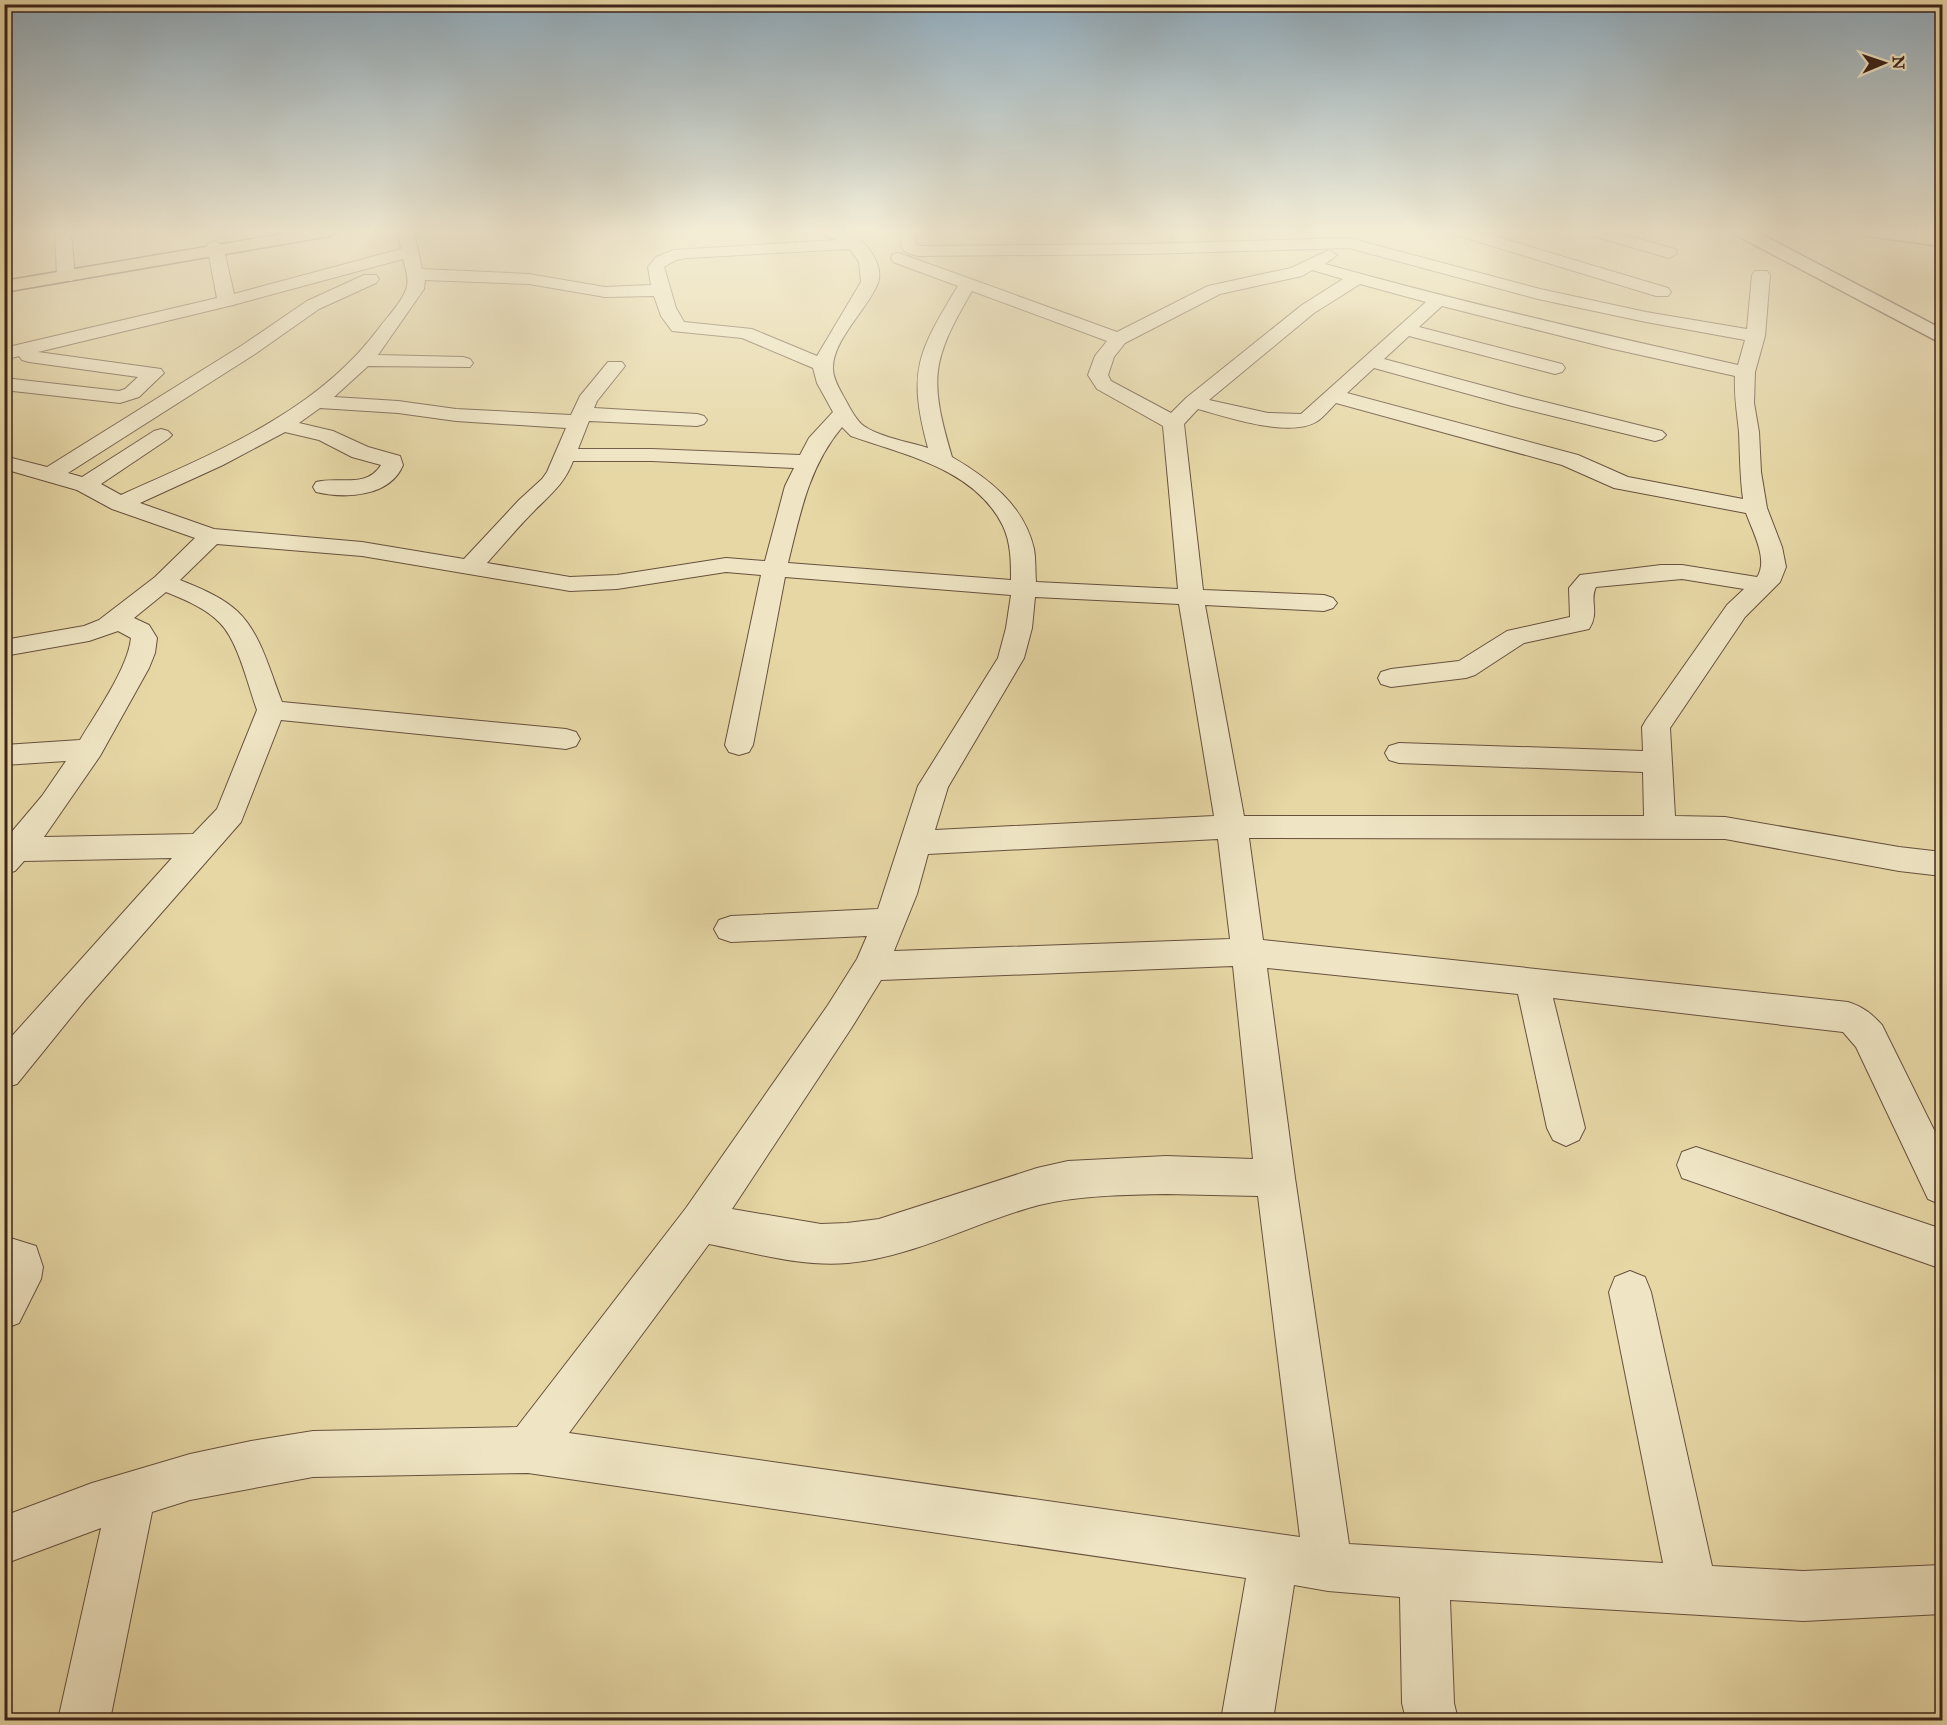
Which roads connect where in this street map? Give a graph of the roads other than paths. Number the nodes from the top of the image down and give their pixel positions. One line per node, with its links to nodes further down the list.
1 (182, 312): 27 (street)
2 (233, 312): 17 (street)
3 (306, 312): 21 (street)
4 (399, 312): 28 (street)
5 (669, 312): 31 (street)
6 (853, 312): 31 (street)
7 (952, 312): 48 (street)
8 (1044, 312): 25 (street)
9 (1172, 312): 25 (street)
10 (1305, 312): 39 (street)
11 (1427, 312): 22 (street)
12 (1486, 312): 26 (street)
13 (1622, 312): 18 (street)
14 (1758, 312): 23 (street)
15 (1895, 312): 24 (main road)
16 (1914, 312): 20 (main road)
17 (239, 315)
18 (1646, 317): 23 (street); 26 (street)
19 (260, 321): 21 (street)
20 (1942, 326)
21 (280, 327): 51 (street)
22 (1407, 330): 29 (street); 33 (street)
23 (1756, 336): 34 (street)
24 (1942, 336)
25 (1118, 339): 39 (street)
26 (1644, 350): 34 (street)
27 (7, 353): 35 (street)
28 (363, 360): 30 (street); 37 (street)
29 (1371, 361): 36 (street); 38 (street)
30 (463, 363)
31 (823, 365): 40 (street)
32 (615, 366): 41 (street)
33 (1555, 368)
34 (1745, 372): 55 (street)
35 (4, 384)
36 (1332, 396): 39 (street); 46 (street)
37 (317, 402): 41 (street); 43 (street)
38 (1533, 405): 45 (street); 46 (street)
39 (1184, 412): 62 (street)
40 (843, 413): 48 (street); 50 (street)
41 (579, 418): 42 (street); 47 (street)
42 (697, 420)
43 (282, 425): 53 (street); 54 (street)
44 (161, 435): 52 (street)
45 (1655, 435)
46 (1507, 443): 55 (street)
47 (566, 455): 50 (street); 57 (street)
48 (942, 460): 61 (street)
49 (4, 462): 51 (street)
50 (808, 462): 58 (street)
51 (50, 475): 52 (street)
52 (85, 485): 54 (street)
53 (324, 486)
54 (120, 504): 56 (street)
55 (1756, 508): 60 (street)
56 (211, 536): 57 (street); 59 (street)
57 (470, 567): 58 (street)
58 (775, 567): 61 (street); 69 (street)
59 (164, 582): 64 (street); 67 (street)
60 (1764, 585): 66 (street); 73 (street)
61 (1024, 589): 62 (street); 76 (street)
62 (1192, 596): 63 (street); 75 (street)
63 (1324, 603)
64 (117, 620): 65 (street); 70 (street)
65 (4, 648)
66 (1391, 678)
67 (271, 710): 68 (street); 77 (street)
68 (566, 739)
69 (739, 745)
70 (90, 749): 72 (street); 78 (street)
71 (1399, 753): 73 (street)
72 (4, 755)
73 (1656, 762): 74 (street)
74 (1660, 826): 75 (street); 79 (street)
75 (1231, 827): 76 (street); 82 (street)
76 (915, 843): 80 (street)
77 (201, 846): 78 (street); 85 (street)
78 (11, 855)
79 (1942, 864)
80 (890, 922): 81 (street); 83 (street)
81 (731, 929)
82 (1249, 952): 83 (street); 84 (street); 88 (street)
83 (871, 966): 90 (street)
84 (1532, 981): 86 (street); 89 (street)
85 (4, 1072)
86 (1566, 1128)
87 (1696, 1165): 91 (street)
88 (1275, 1178): 90 (street); 99 (street)
89 (1942, 1186)
90 (700, 1222): 95 (street)
91 (1942, 1249)
92 (4, 1256): 94 (street)
93 (1630, 1292): 102 (street)
94 (4, 1308)
95 (528, 1450): 96 (street); 98 (street)
96 (132, 1495): 97 (street); 103 (street)
97 (4, 1540)
98 (1274, 1559): 99 (street); 104 (street)
99 (1328, 1567): 100 (street)
100 (1424, 1575): 102 (street); 105 (street)
101 (1942, 1590): 102 (street)
102 (1693, 1591)
103 (84, 1720)
104 (1247, 1720)
105 (1432, 1720)

